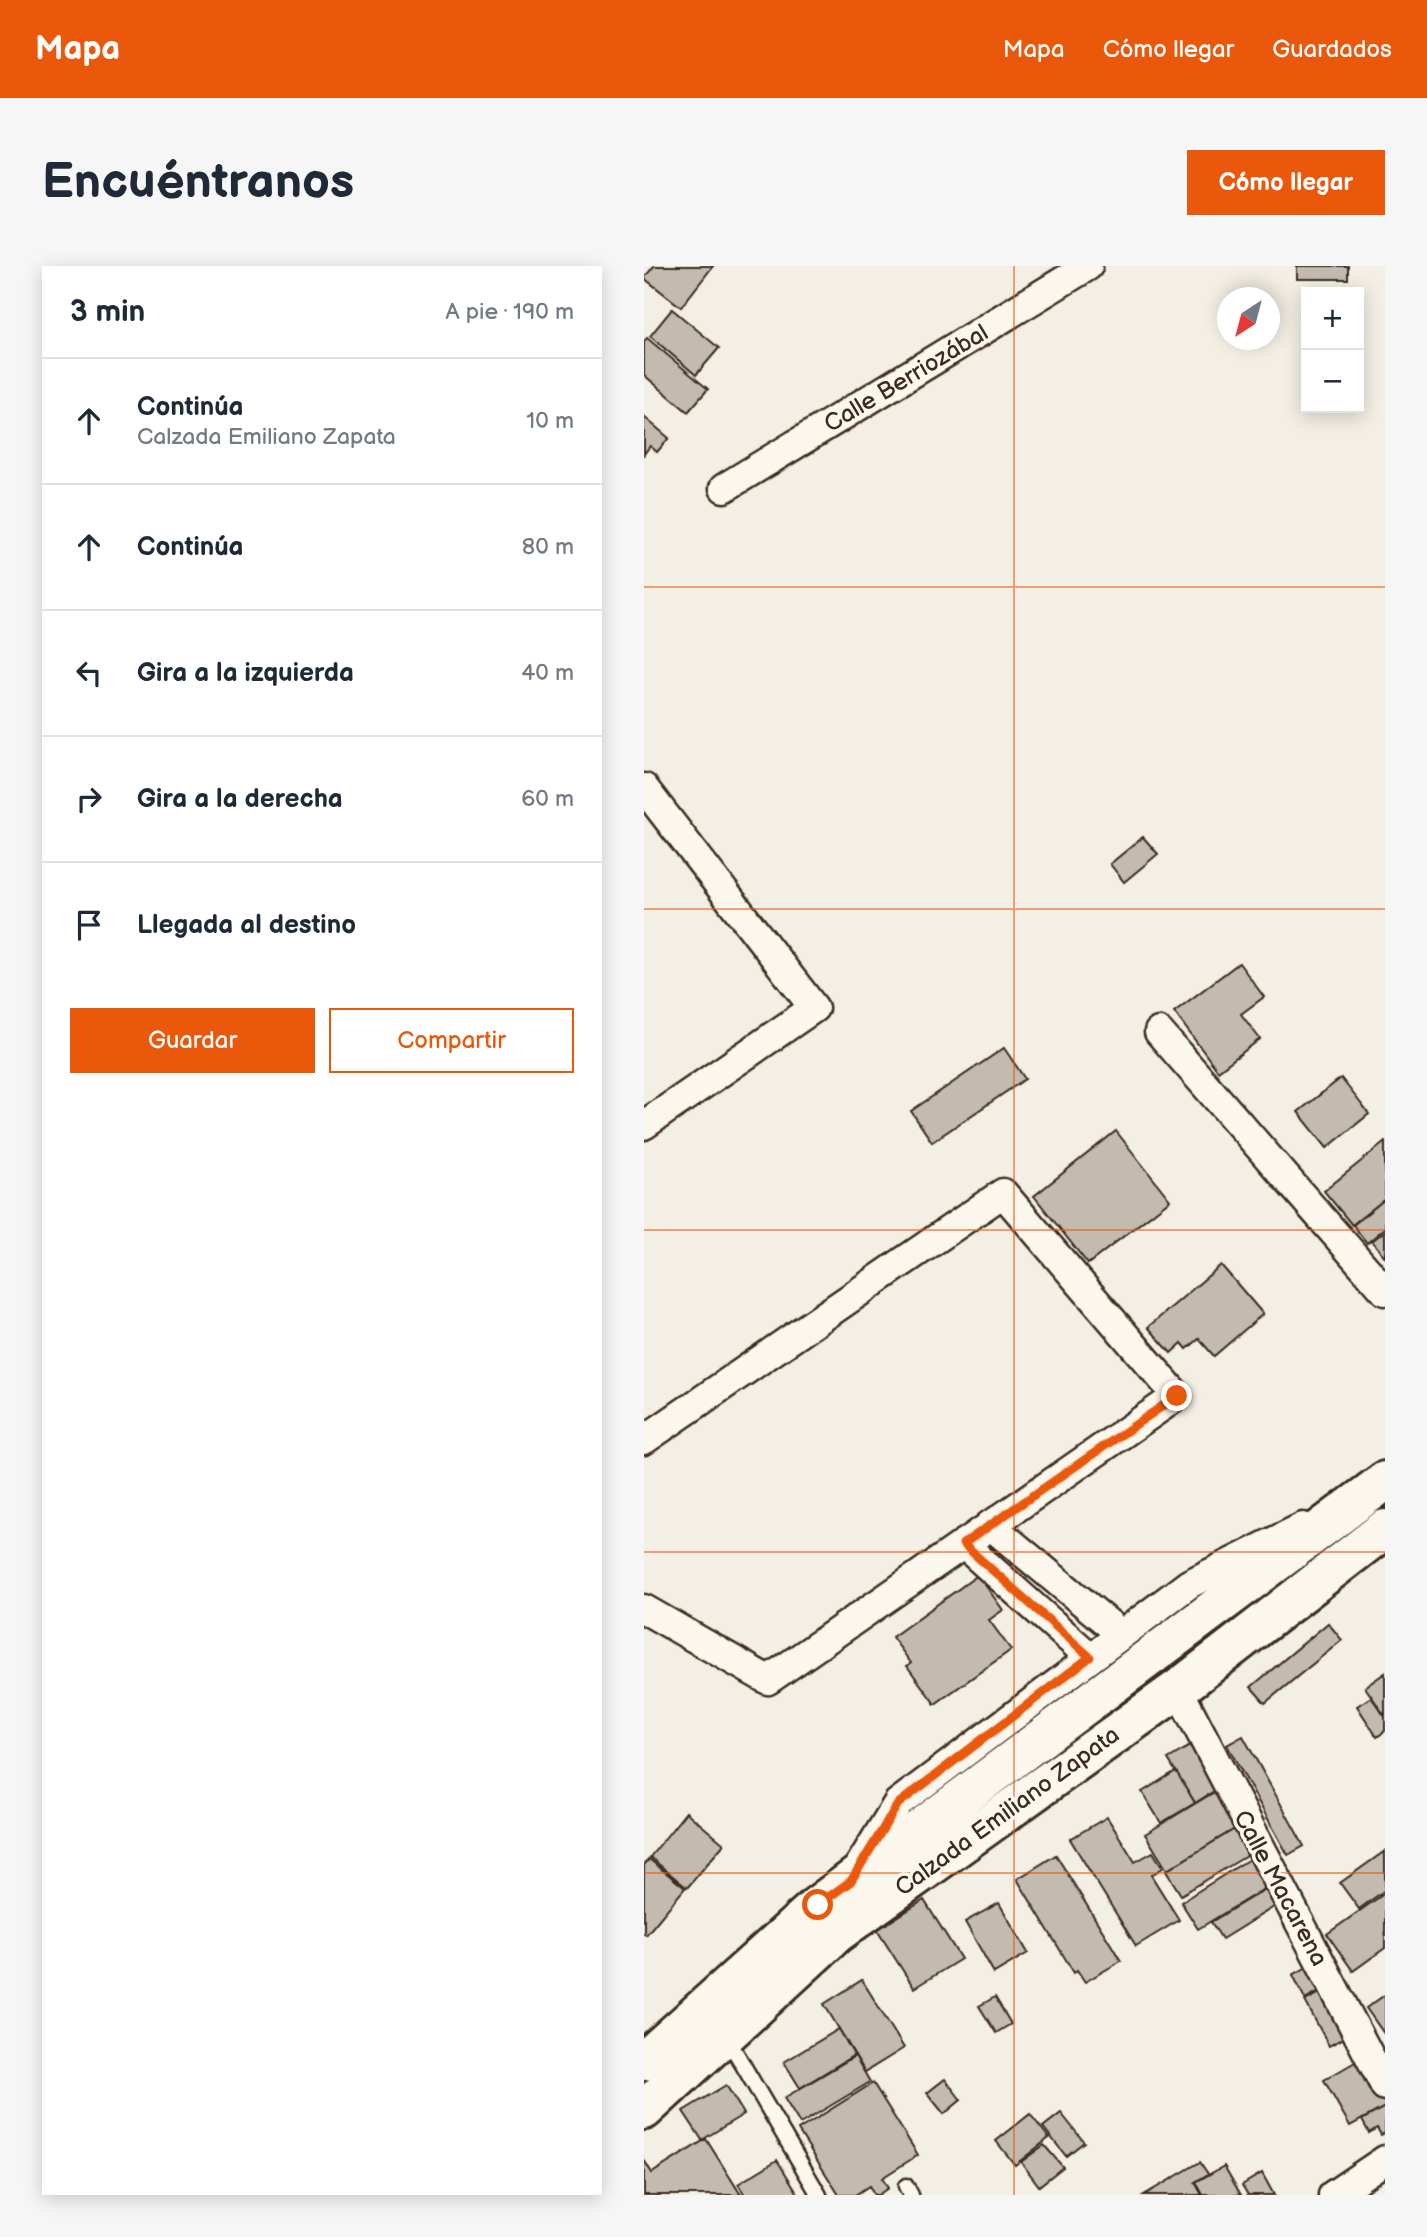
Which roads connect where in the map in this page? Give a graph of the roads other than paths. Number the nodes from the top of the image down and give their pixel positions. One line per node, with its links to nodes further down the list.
1 (1088, 266): 2 (street, Calle Berriozábal)
2 (724, 488)
3 (644, 788): 5 (street)
4 (1159, 1032): 6 (street)
5 (644, 1125)
6 (1385, 1291)
7 (644, 1440): 9 (street)
8 (1378, 1487): 13 (street); 16 (main road, Calzada Emiliano Zapata)
9 (990, 1525): 11 (street); 13 (street)
10 (1381, 1539): 15 (main road, Calzada Emiliano Zapata)
11 (963, 1544): 12 (street); 14 (street)
12 (644, 1609)
13 (1121, 1634): 14 (street)
14 (1090, 1657): 16 (street)
15 (1178, 1689): 17 (main road, Calzada Emiliano Zapata); 19 (street, Calle Macarena)
16 (851, 1881): 18 (main road, Calzada Emiliano Zapata)
17 (725, 2034): 20 (main road, Calzada Emiliano Zapata); 22 (lane)
18 (644, 2061)
19 (1385, 2086)
20 (644, 2110)
21 (1385, 2160): 23 (street)
22 (819, 2195)
23 (1333, 2195)

